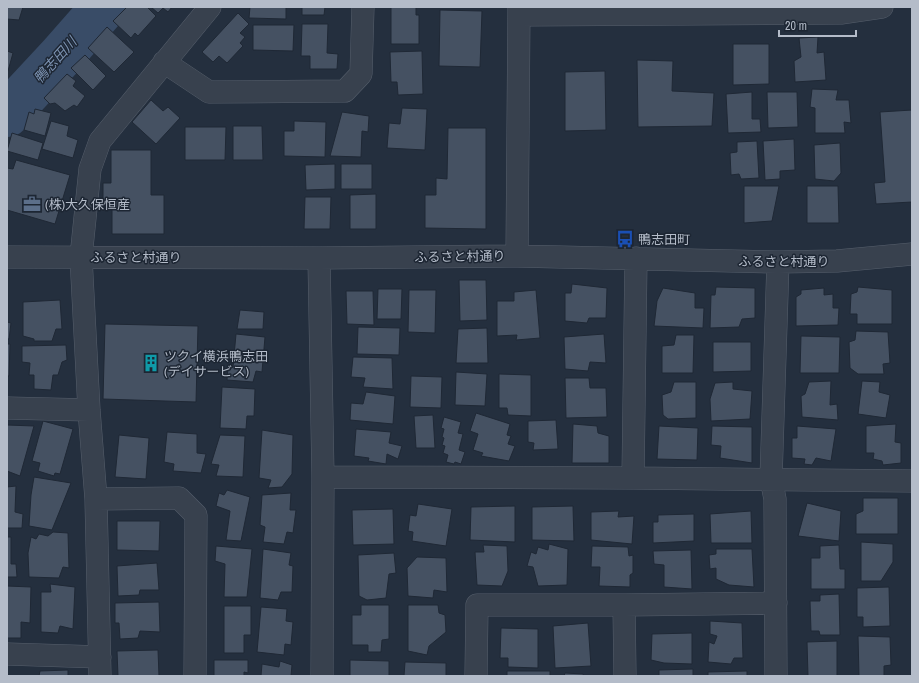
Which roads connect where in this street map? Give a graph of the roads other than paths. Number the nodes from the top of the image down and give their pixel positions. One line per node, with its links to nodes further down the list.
1 (210, 7): 7 (street)
2 (363, 7): 7 (street)
3 (882, 7): 5 (street)
4 (605, 10): 5 (street); 6 (street)
5 (841, 10)
6 (519, 11): 9 (street)
7 (164, 62): 11 (street)
8 (912, 254): 14 (street, ふるさと村通り)
9 (517, 256): 12 (street, ふるさと村通り); 13 (street, ふるさと村通り)
10 (7, 257): 11 (street, ふるさと村通り)
11 (81, 257): 12 (street, ふるさと村通り); 16 (street)
12 (319, 258): 17 (street)
13 (636, 258): 14 (street, ふるさと村通り); 18 (street)
14 (778, 262): 19 (street)
15 (7, 408): 16 (street)
16 (89, 410): 21 (street)
17 (323, 477): 18 (street); 27 (street)
18 (633, 478): 19 (street)
19 (772, 479): 20 (street); 22 (street)
20 (912, 481)
21 (96, 499): 25 (street); 26 (street)
22 (776, 603): 23 (street); 30 (street)
23 (624, 605): 28 (street); 29 (street)
24 (7, 654): 25 (street)
25 (100, 666)
26 (195, 676)
27 (322, 676)
28 (476, 676)
29 (625, 676)
30 (776, 676)

